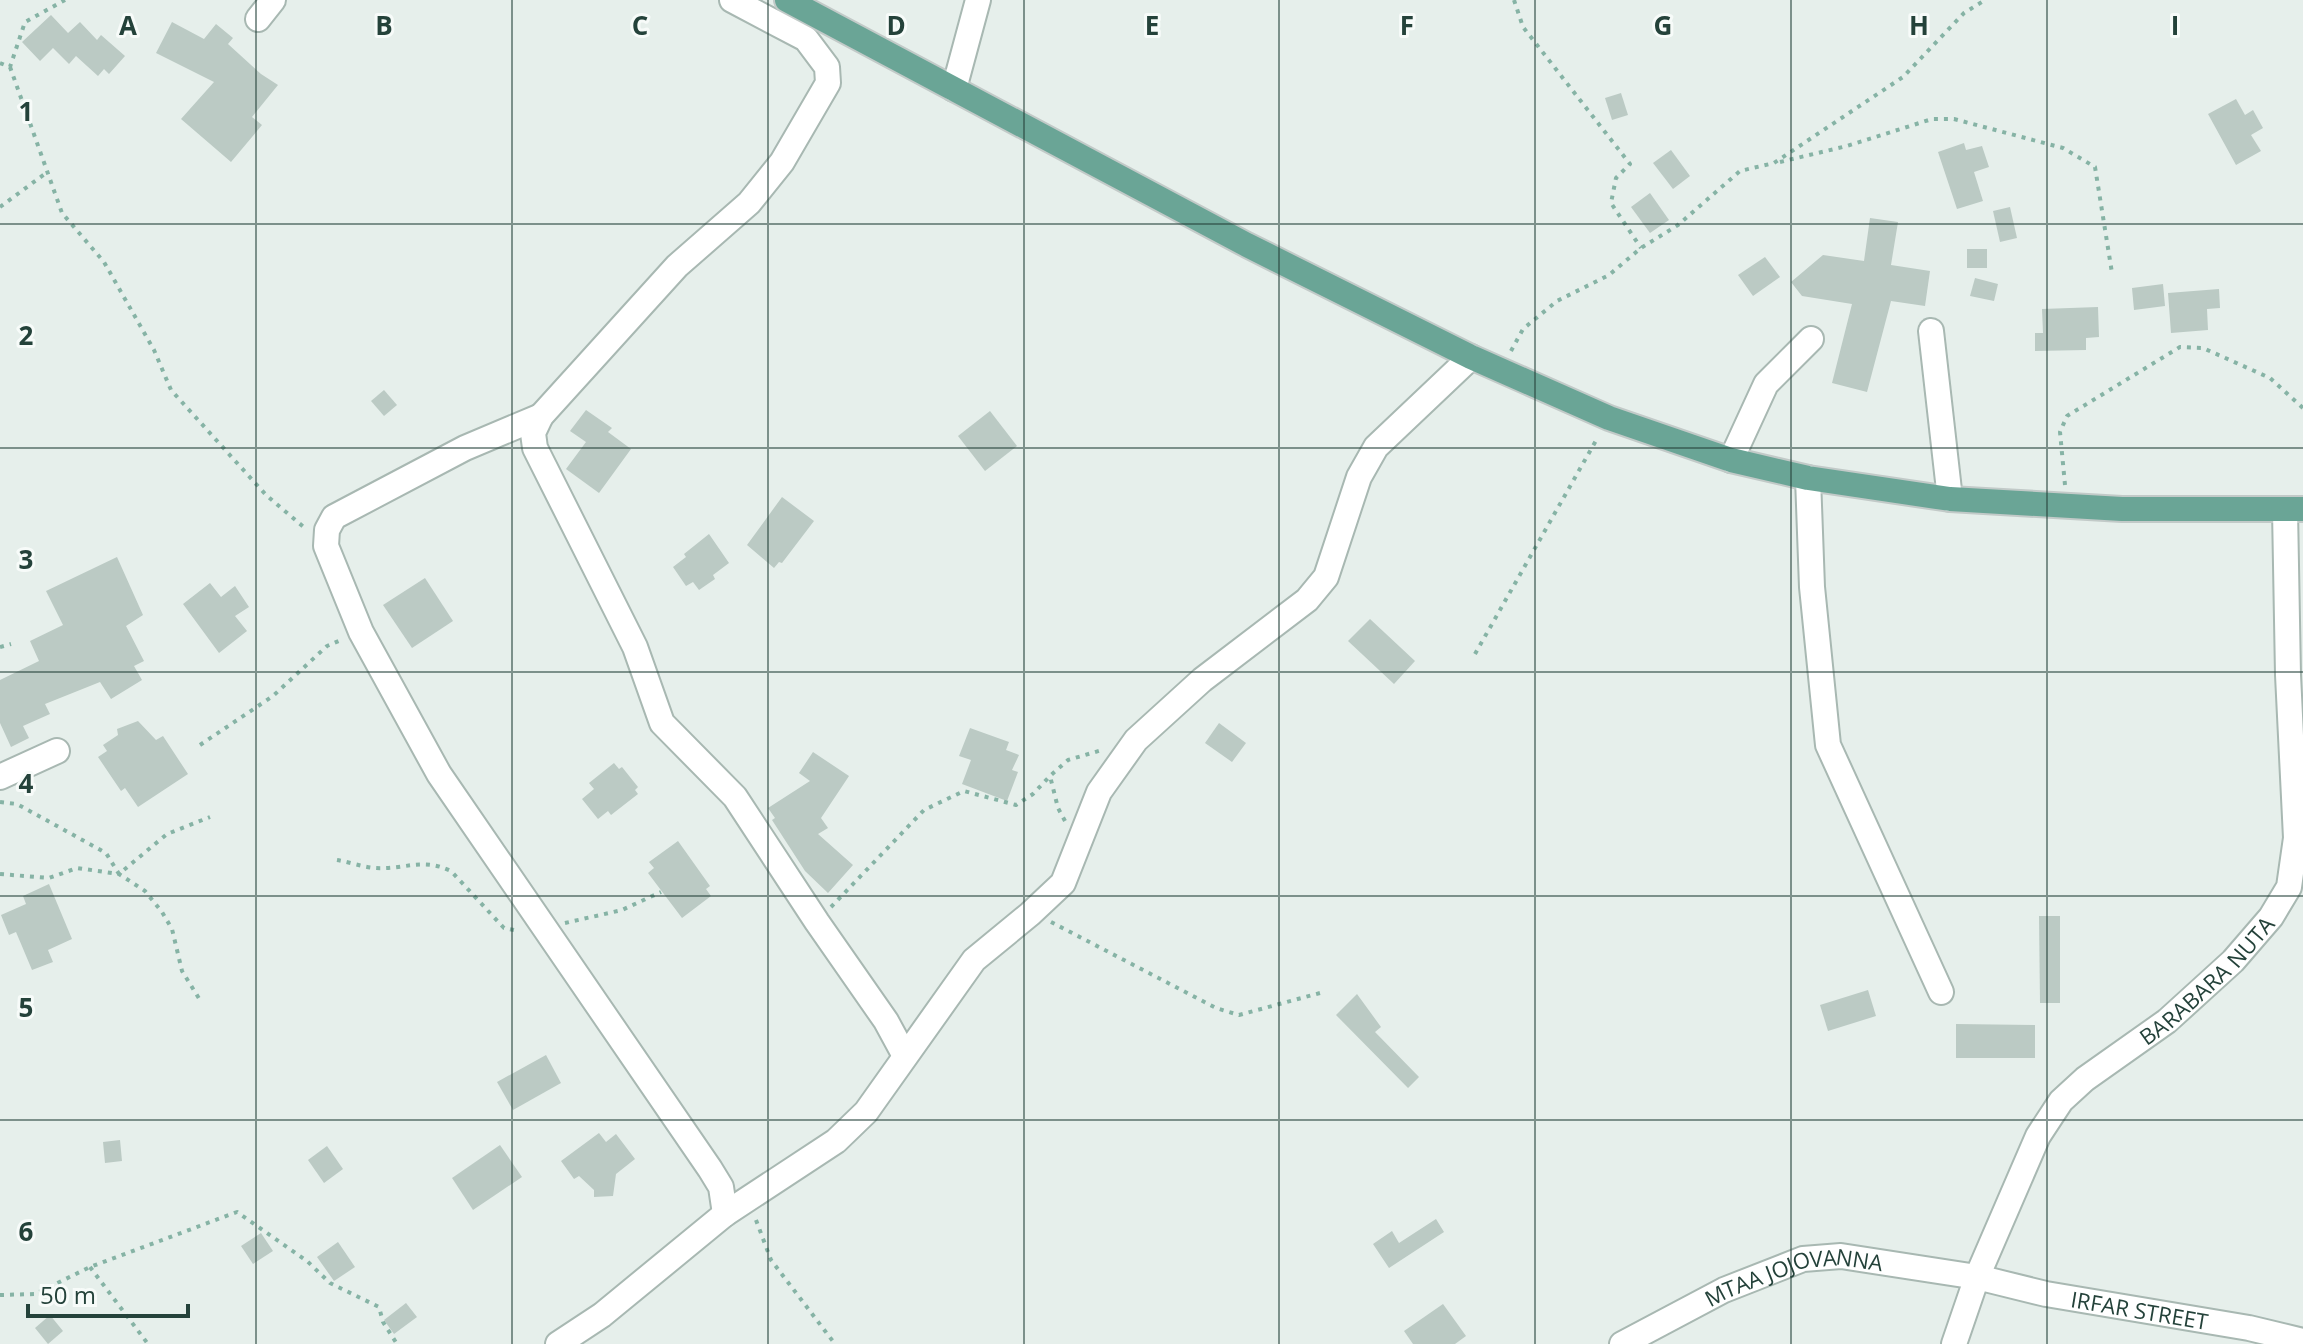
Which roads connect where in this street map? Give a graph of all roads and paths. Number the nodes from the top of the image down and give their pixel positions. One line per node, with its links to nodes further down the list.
1 (65, 0): 8 (path)
2 (732, 0): 20 (street)
3 (787, 0): 9 (main road)
4 (978, 0): 9 (street)
5 (1514, 0): 13 (path)
6 (1985, 0): 10 (path)
7 (0, 63): 8 (path)
8 (10, 67): 11 (path)
9 (954, 89): 17 (main road)
10 (1774, 163): 13 (path); 14 (path)
11 (46, 173): 12 (path); 27 (path)
12 (0, 207)
13 (1641, 248): 18 (path)
14 (2112, 273)
15 (1931, 331): 24 (street)
16 (1811, 339): 22 (street)
17 (1471, 357): 18 (main road); 42 (street)
18 (1499, 370): 21 (main road)
19 (2303, 408): 25 (path)
20 (541, 416): 27 (street); 43 (street)
21 (1609, 418): 22 (main road); 31 (path)
22 (1731, 460): 23 (main road)
23 (1808, 478): 24 (main road); 45 (street)
24 (1950, 499): 25 (main road)
25 (2064, 507): 26 (main road)
26 (2294, 509): 52 (street, BARABARA NUTA)
27 (326, 546): 28 (street)
28 (361, 632): 32 (path); 44 (street)
29 (11, 644): 30 (path)
30 (0, 647)
31 (1475, 654)
32 (200, 745)
33 (57, 751): 35 (street)
34 (1050, 776): 43 (path)
35 (0, 777)
36 (0, 802): 40 (path)
37 (210, 817): 40 (path)
38 (337, 860): 44 (path)
39 (0, 874): 40 (path)
40 (119, 874): 47 (path)
41 (661, 892): 44 (path)
42 (1030, 914): 46 (path); 48 (street)
43 (817, 922): 48 (street)
44 (542, 925): 50 (street)
45 (1941, 992)
46 (1320, 993)
47 (200, 1000)
48 (905, 1056): 49 (street)
49 (753, 1198): 50 (street); 59 (path)
50 (725, 1214): 58 (street)
51 (90, 1267): 53 (path); 56 (path); 57 (path)
52 (1977, 1277): 54 (street, IRFAR STREET); 60 (street, MTAA JOJOVANNA); 61 (street, BARABARA NUTA)
53 (0, 1295)
54 (2248, 1336): 55 (street, IRFAR STREET)
55 (2303, 1341)
56 (148, 1344)
57 (397, 1344)
58 (558, 1344)
59 (835, 1344)
60 (1622, 1344)
61 (1954, 1344)

